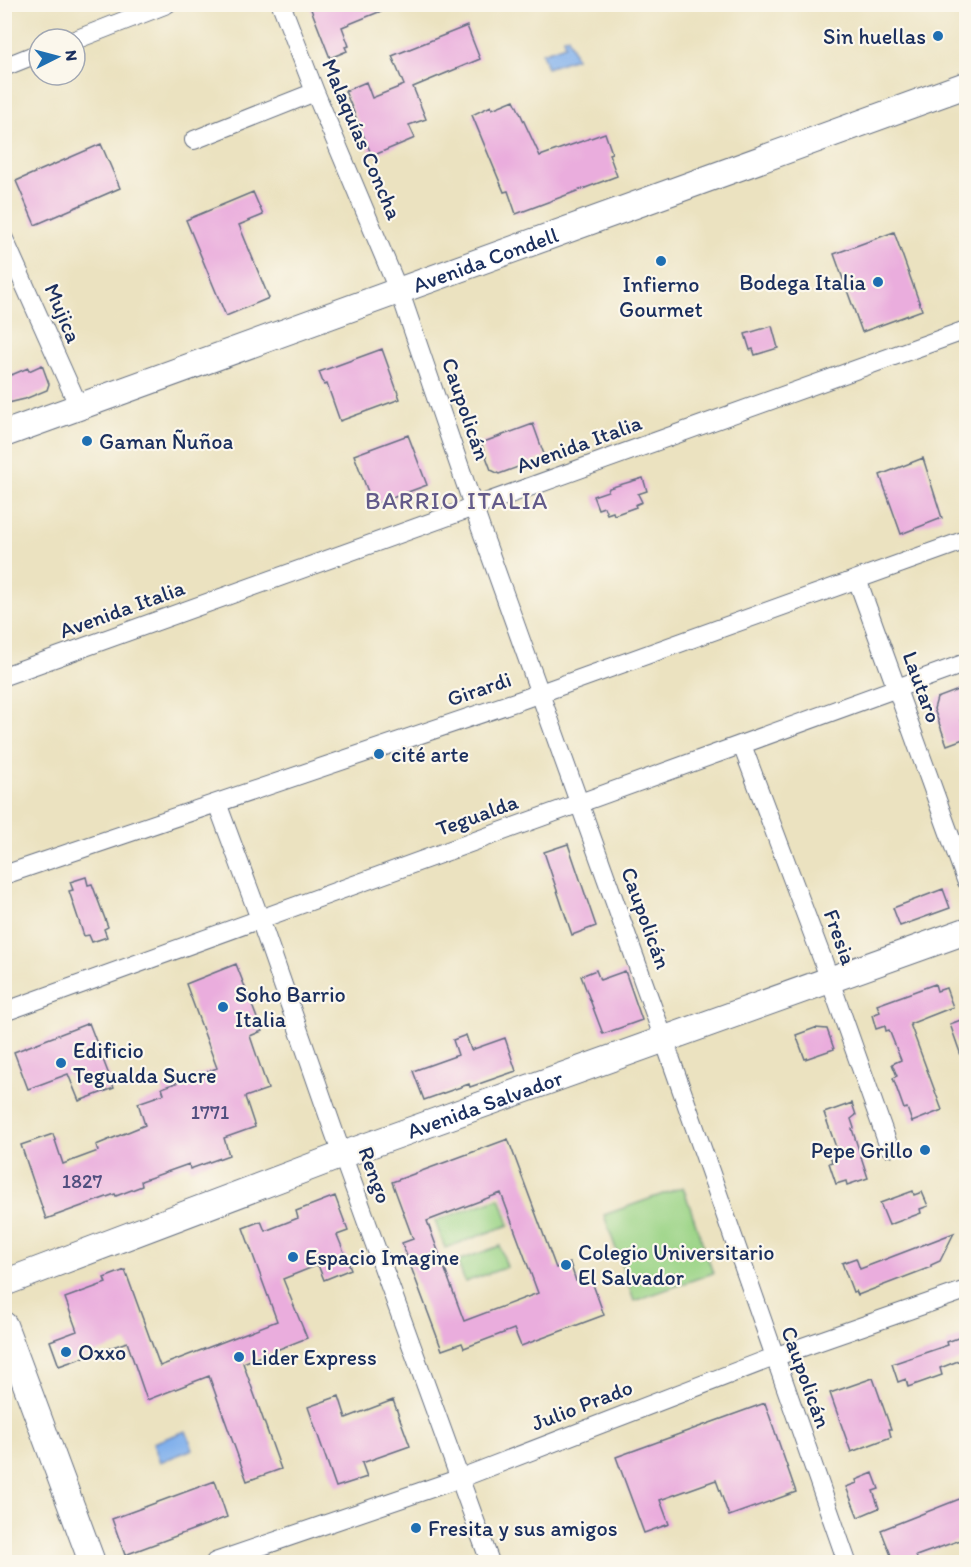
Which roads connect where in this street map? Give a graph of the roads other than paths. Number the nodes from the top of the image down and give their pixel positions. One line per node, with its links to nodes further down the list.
1 (168, 4): 3 (street)
2 (281, 4): 7 (street, Malaquías Concha)
3 (87, 35)
4 (27, 58): 5 (street)
5 (4, 67)
6 (966, 85): 10 (street, Avenida Condell)
7 (315, 92): 8 (street); 10 (street, Malaquías Concha)
8 (194, 140)
9 (4, 238): 12 (street, Mujica)
10 (399, 291): 12 (street, Avenida Condell); 14 (street, Caupolicán)
11 (966, 330): 14 (street, Avenida Italia)
12 (79, 407): 13 (street, Avenida Condell)
13 (4, 434)
14 (474, 507): 18 (street, Avenida Italia); 20 (street, Caupolicán)
15 (966, 540): 16 (street, Girardi)
16 (857, 579): 19 (street, Lautaro); 20 (street, Girardi)
17 (966, 663): 19 (street, Tegualda)
18 (4, 676)
19 (897, 689): 21 (street, Tegualda); 25 (street, Lautaro)
20 (540, 693): 22 (street, Girardi); 23 (street, Caupolicán)
21 (742, 744): 23 (street, Tegualda); 28 (street, Fresia)
22 (217, 803): 24 (street, Girardi); 26 (street, Rengo)
23 (579, 803): 26 (street, Tegualda); 30 (street, Caupolicán)
24 (4, 875)
25 (966, 880)
26 (260, 919): 29 (street, Tegualda); 32 (street, Rengo)
27 (966, 931): 28 (street, Avenida Salvador)
28 (830, 980): 30 (street, Avenida Salvador); 31 (street, Fresia)
29 (4, 1012)
30 (664, 1041): 32 (street, Avenida Salvador); 36 (street, Caupolicán)
31 (889, 1148)
32 (342, 1155): 33 (street, Avenida Salvador); 37 (street, Rengo)
33 (4, 1282)
34 (966, 1290): 36 (street, Julio Prado)
35 (4, 1325): 38 (street)
36 (774, 1357): 37 (street, Julio Prado); 41 (street, Caupolicán)
37 (461, 1478): 39 (street, Julio Prado); 40 (street, Rengo)
38 (92, 1563)
39 (215, 1563)
40 (490, 1563)
41 (846, 1563)

